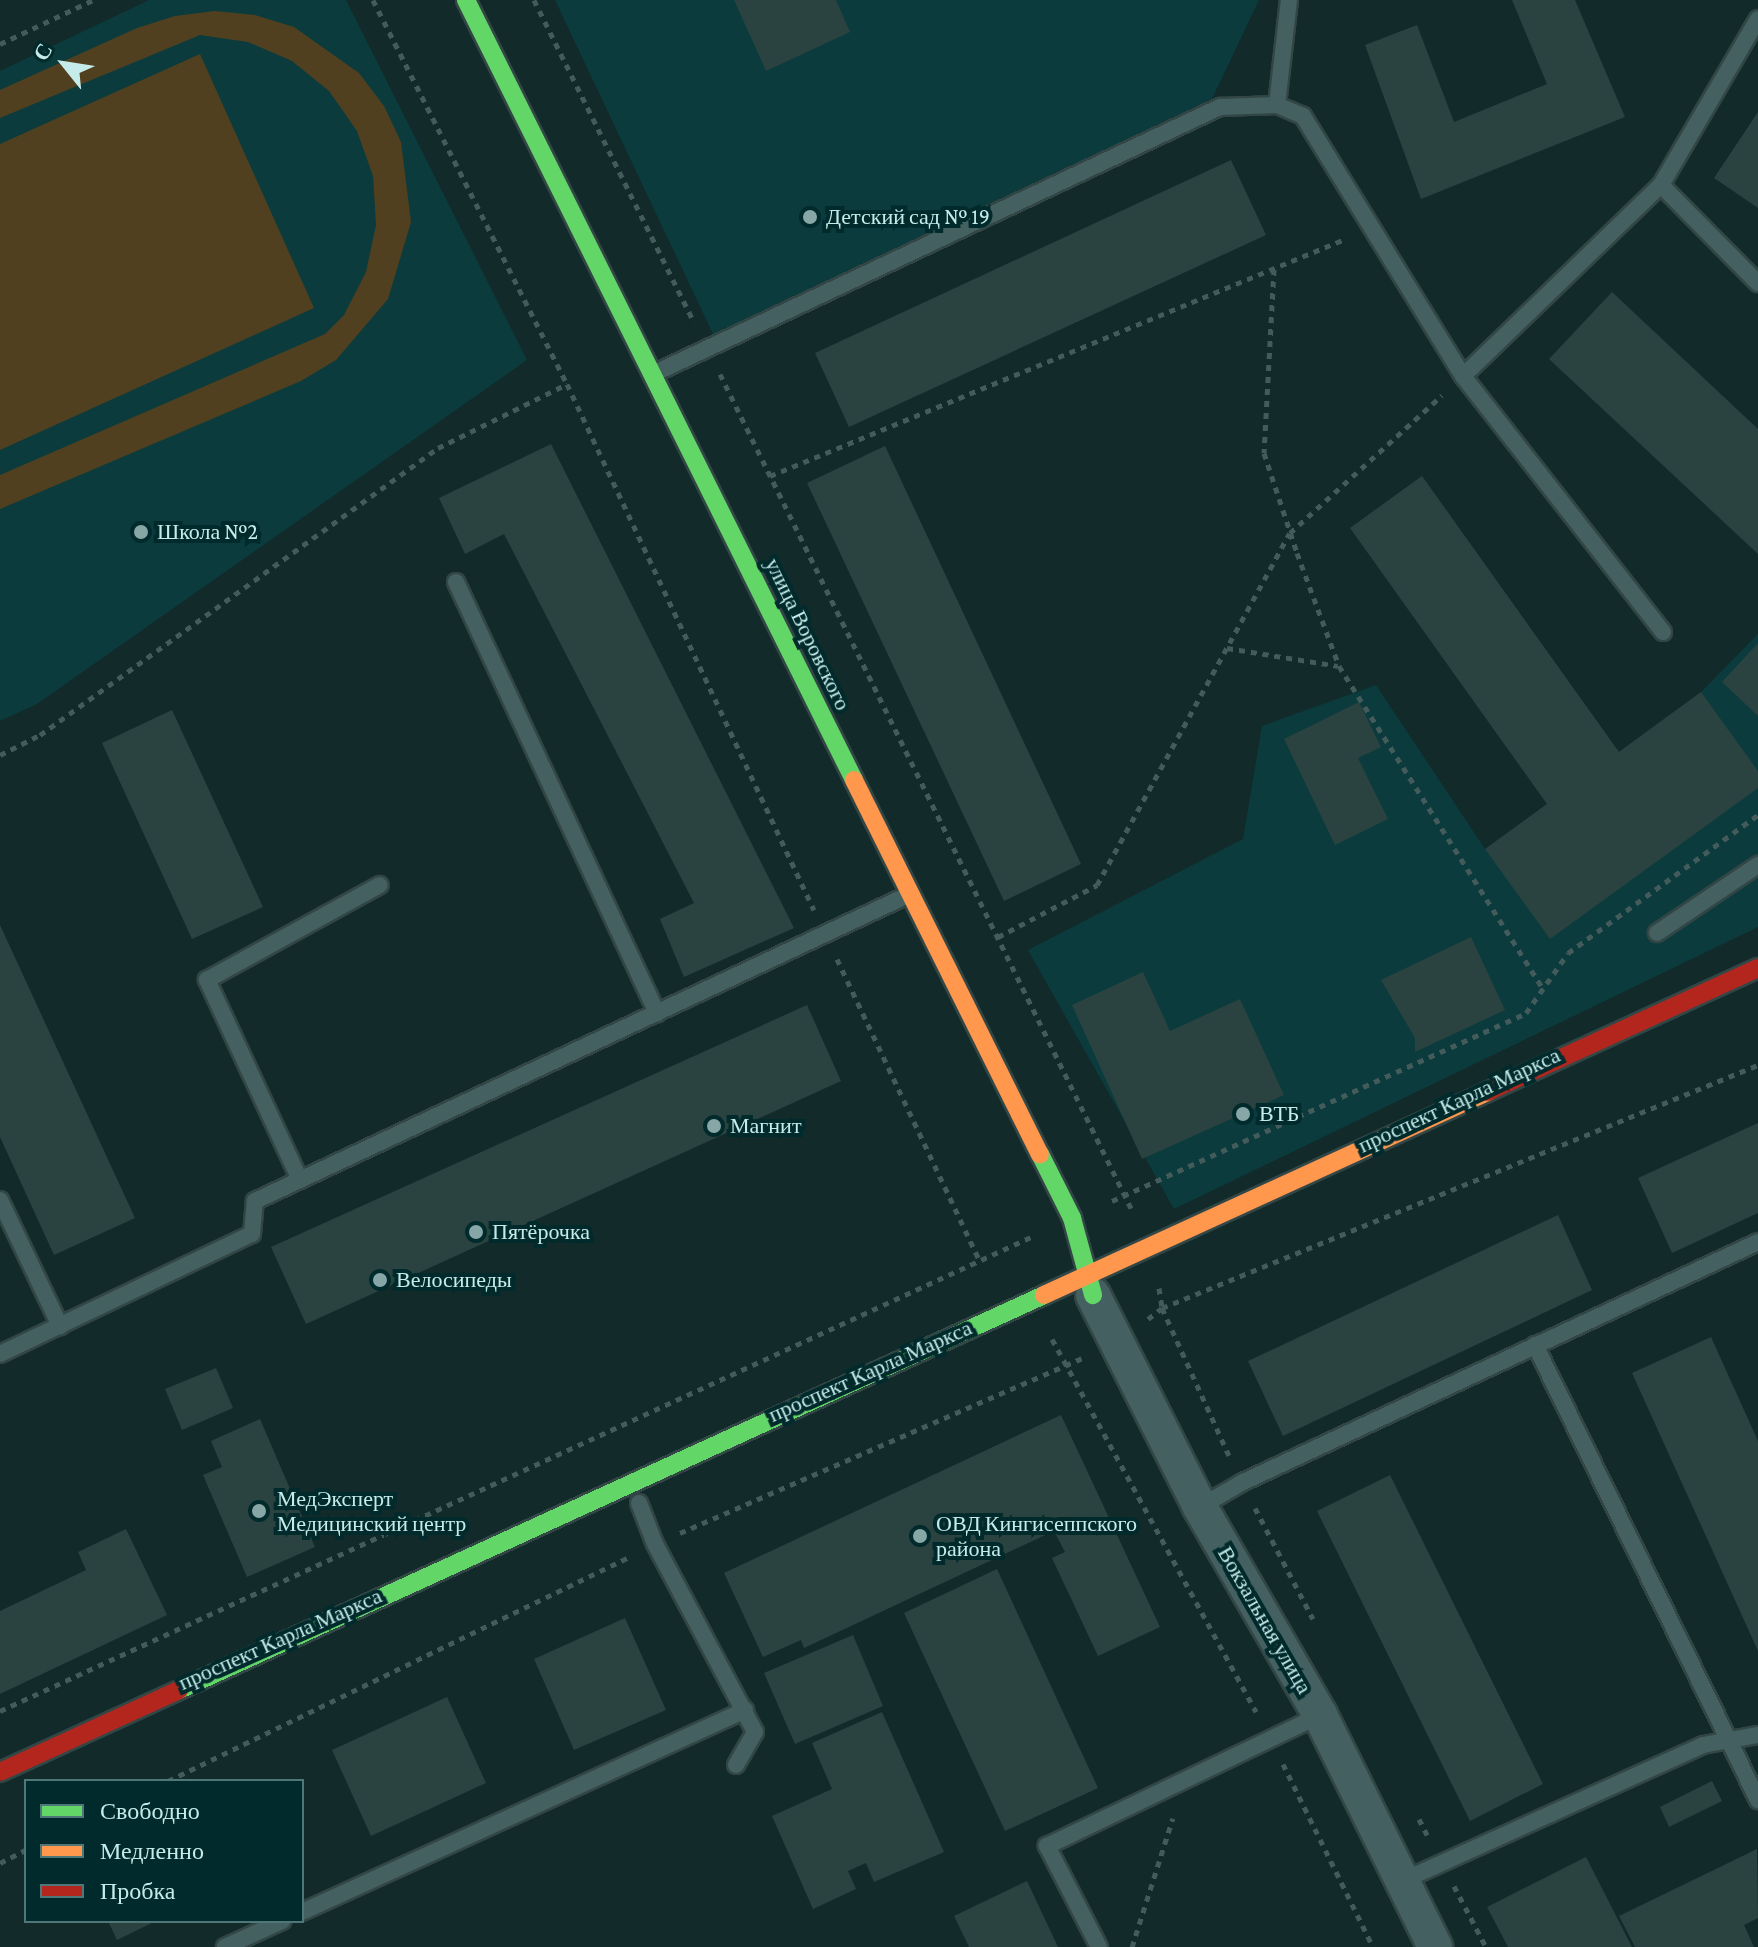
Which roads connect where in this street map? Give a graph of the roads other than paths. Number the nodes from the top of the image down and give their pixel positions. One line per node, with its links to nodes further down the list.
1 (466, 0): 7 (main road, улица Воровского)
2 (1289, 0): 4 (lane)
3 (1758, 19): 5 (lane)
4 (1277, 105): 7 (lane); 8 (lane)
5 (1661, 185): 6 (lane); 8 (lane)
6 (1758, 283)
7 (652, 375): 13 (main road, улица Воровского)
8 (1463, 376): 10 (lane)
9 (456, 582): 17 (lane)
10 (1663, 632)
11 (1758, 865): 14 (lane)
12 (380, 885): 18 (lane)
13 (911, 894): 17 (lane); 21 (main road, улица Воровского)
14 (1657, 933)
15 (1758, 968): 21 (main road)
16 (1758, 989): 21 (main road, проспект Карла Маркса)
17 (657, 1013): 18 (lane)
18 (300, 1180): 22 (lane)
19 (0, 1200): 22 (lane)
20 (1758, 1242): 23 (lane)
21 (1087, 1290): 26 (street, Вокзальная улица); 33 (main road)
22 (60, 1326): 24 (lane)
23 (1535, 1345): 26 (lane); 31 (lane)
24 (0, 1354)
25 (639, 1503): 28 (lane)
26 (1200, 1507): 29 (street, Вокзальная улица)
27 (494, 1569): 34 (main road, проспект Карла Маркса)
28 (745, 1710): 32 (lane); 39 (lane)
29 (1320, 1715): 38 (street, Вокзальная улица); 42 (lane)
30 (1758, 1735): 31 (lane)
31 (1729, 1740): 37 (lane); 38 (lane)
32 (736, 1765)
33 (0, 1772)
34 (31, 1779)
35 (24, 1782): 36 (main road, проспект Карла Маркса)
36 (0, 1793)
37 (1758, 1800)
38 (1402, 1881): 43 (street, Вокзальная улица)
39 (304, 1911)
40 (278, 1923): 41 (lane)
41 (225, 1947)
42 (1099, 1947)
43 (1435, 1947)

